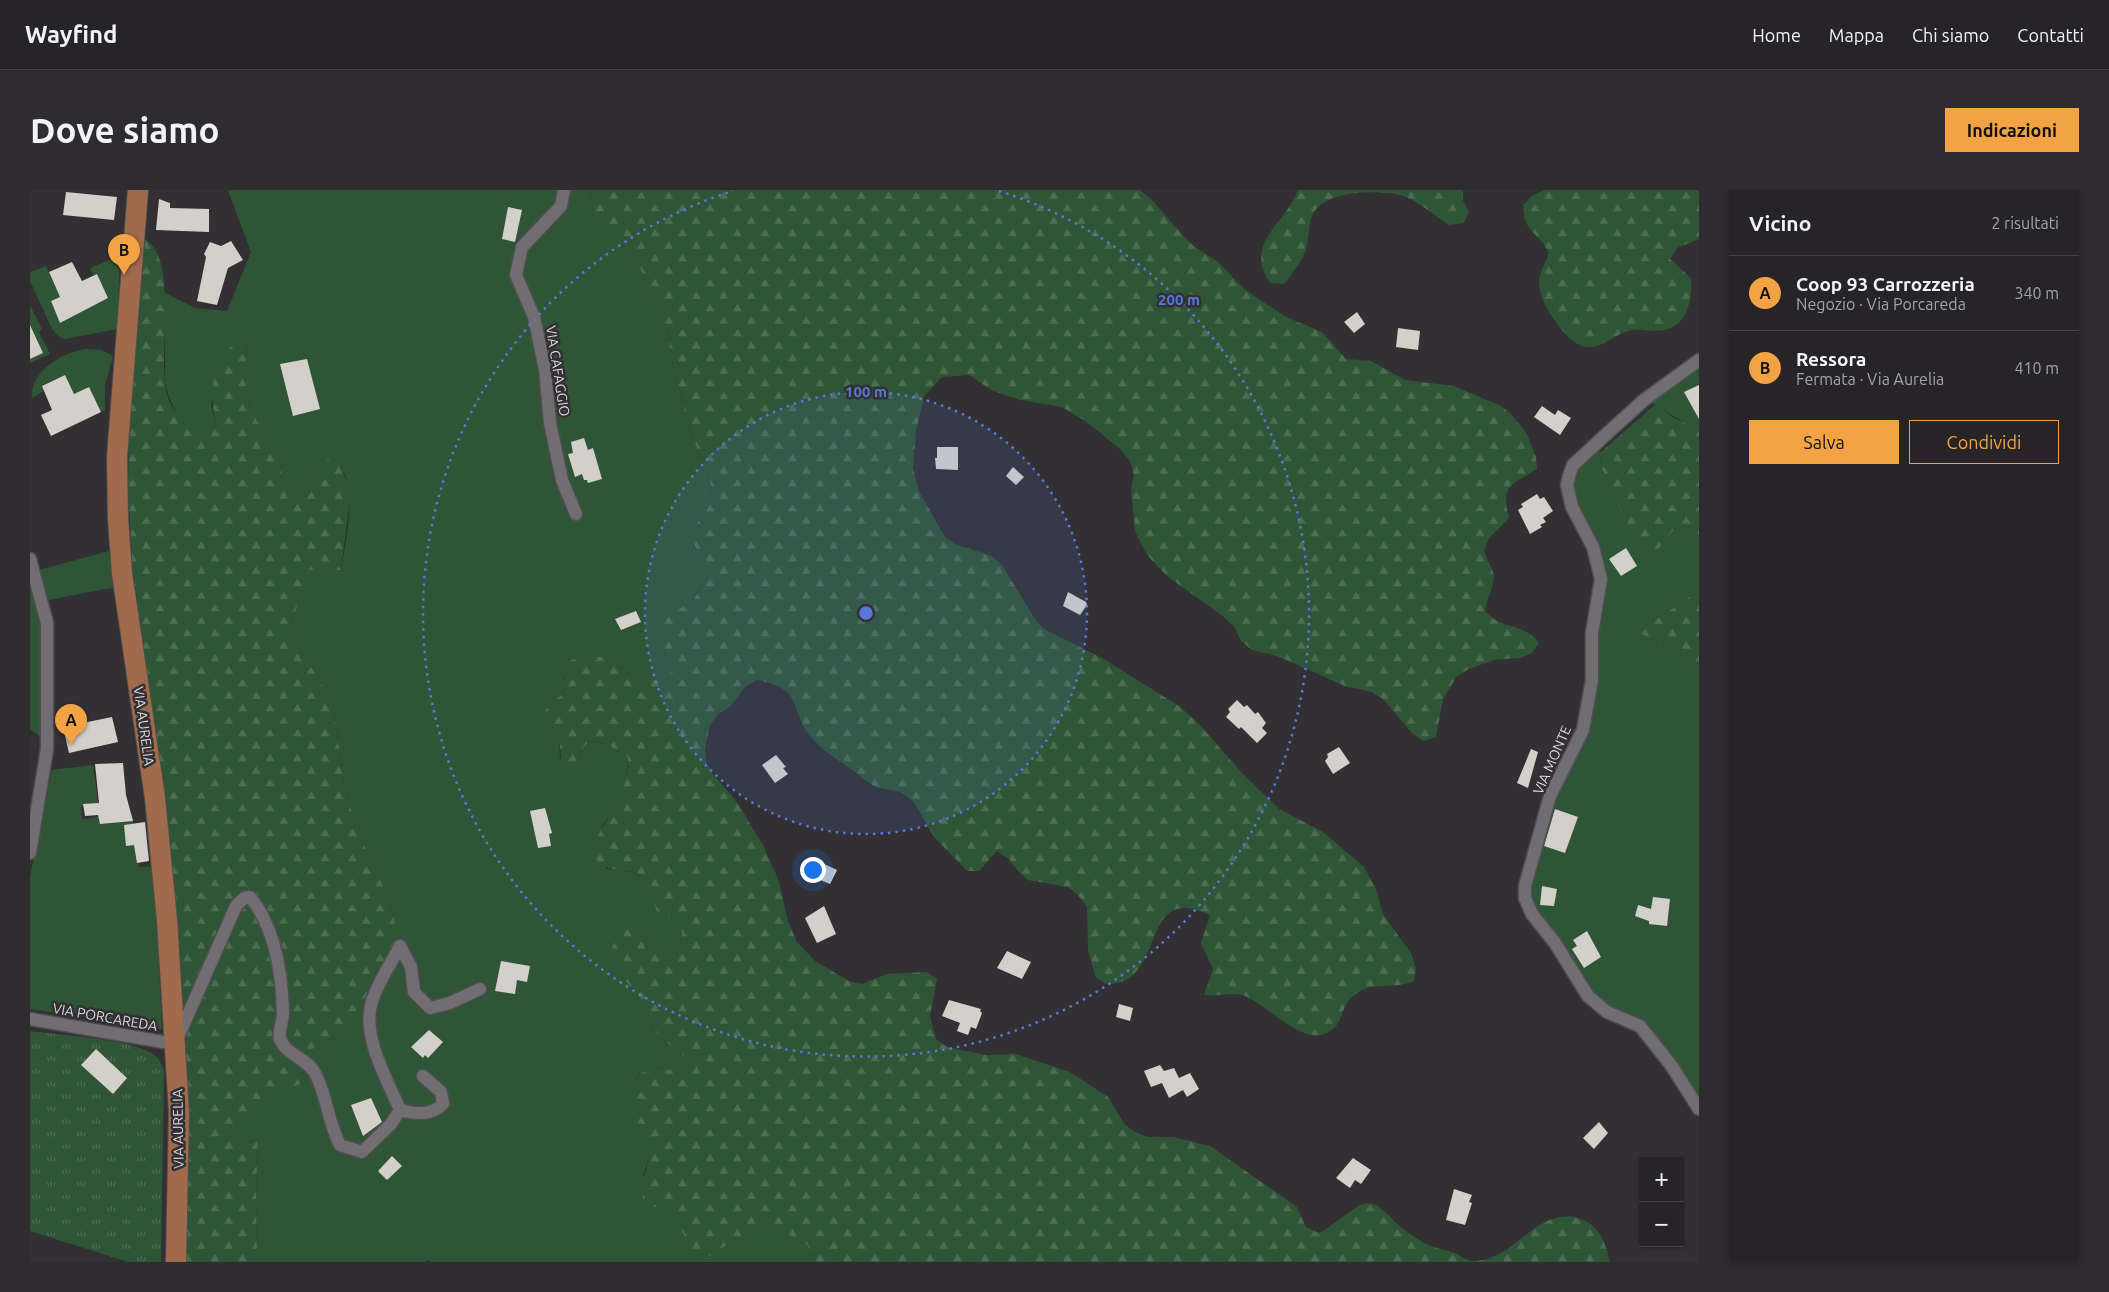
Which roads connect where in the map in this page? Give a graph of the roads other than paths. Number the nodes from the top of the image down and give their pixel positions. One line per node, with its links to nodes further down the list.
1 (138, 190): 9 (main road, VIA AURELIA)
2 (564, 190): 4 (street, VIA CAFAGGIO)
3 (1699, 360): 11 (street, VIA MONTE)
4 (576, 514)
5 (30, 559): 6 (street)
6 (30, 853)
7 (480, 989): 12 (street)
8 (30, 1019): 9 (street, VIA PORCAREDA)
9 (174, 1044): 12 (street); 13 (main road, VIA AURELIA)
10 (423, 1076): 12 (street)
11 (1699, 1109)
12 (400, 1110)
13 (176, 1262)

